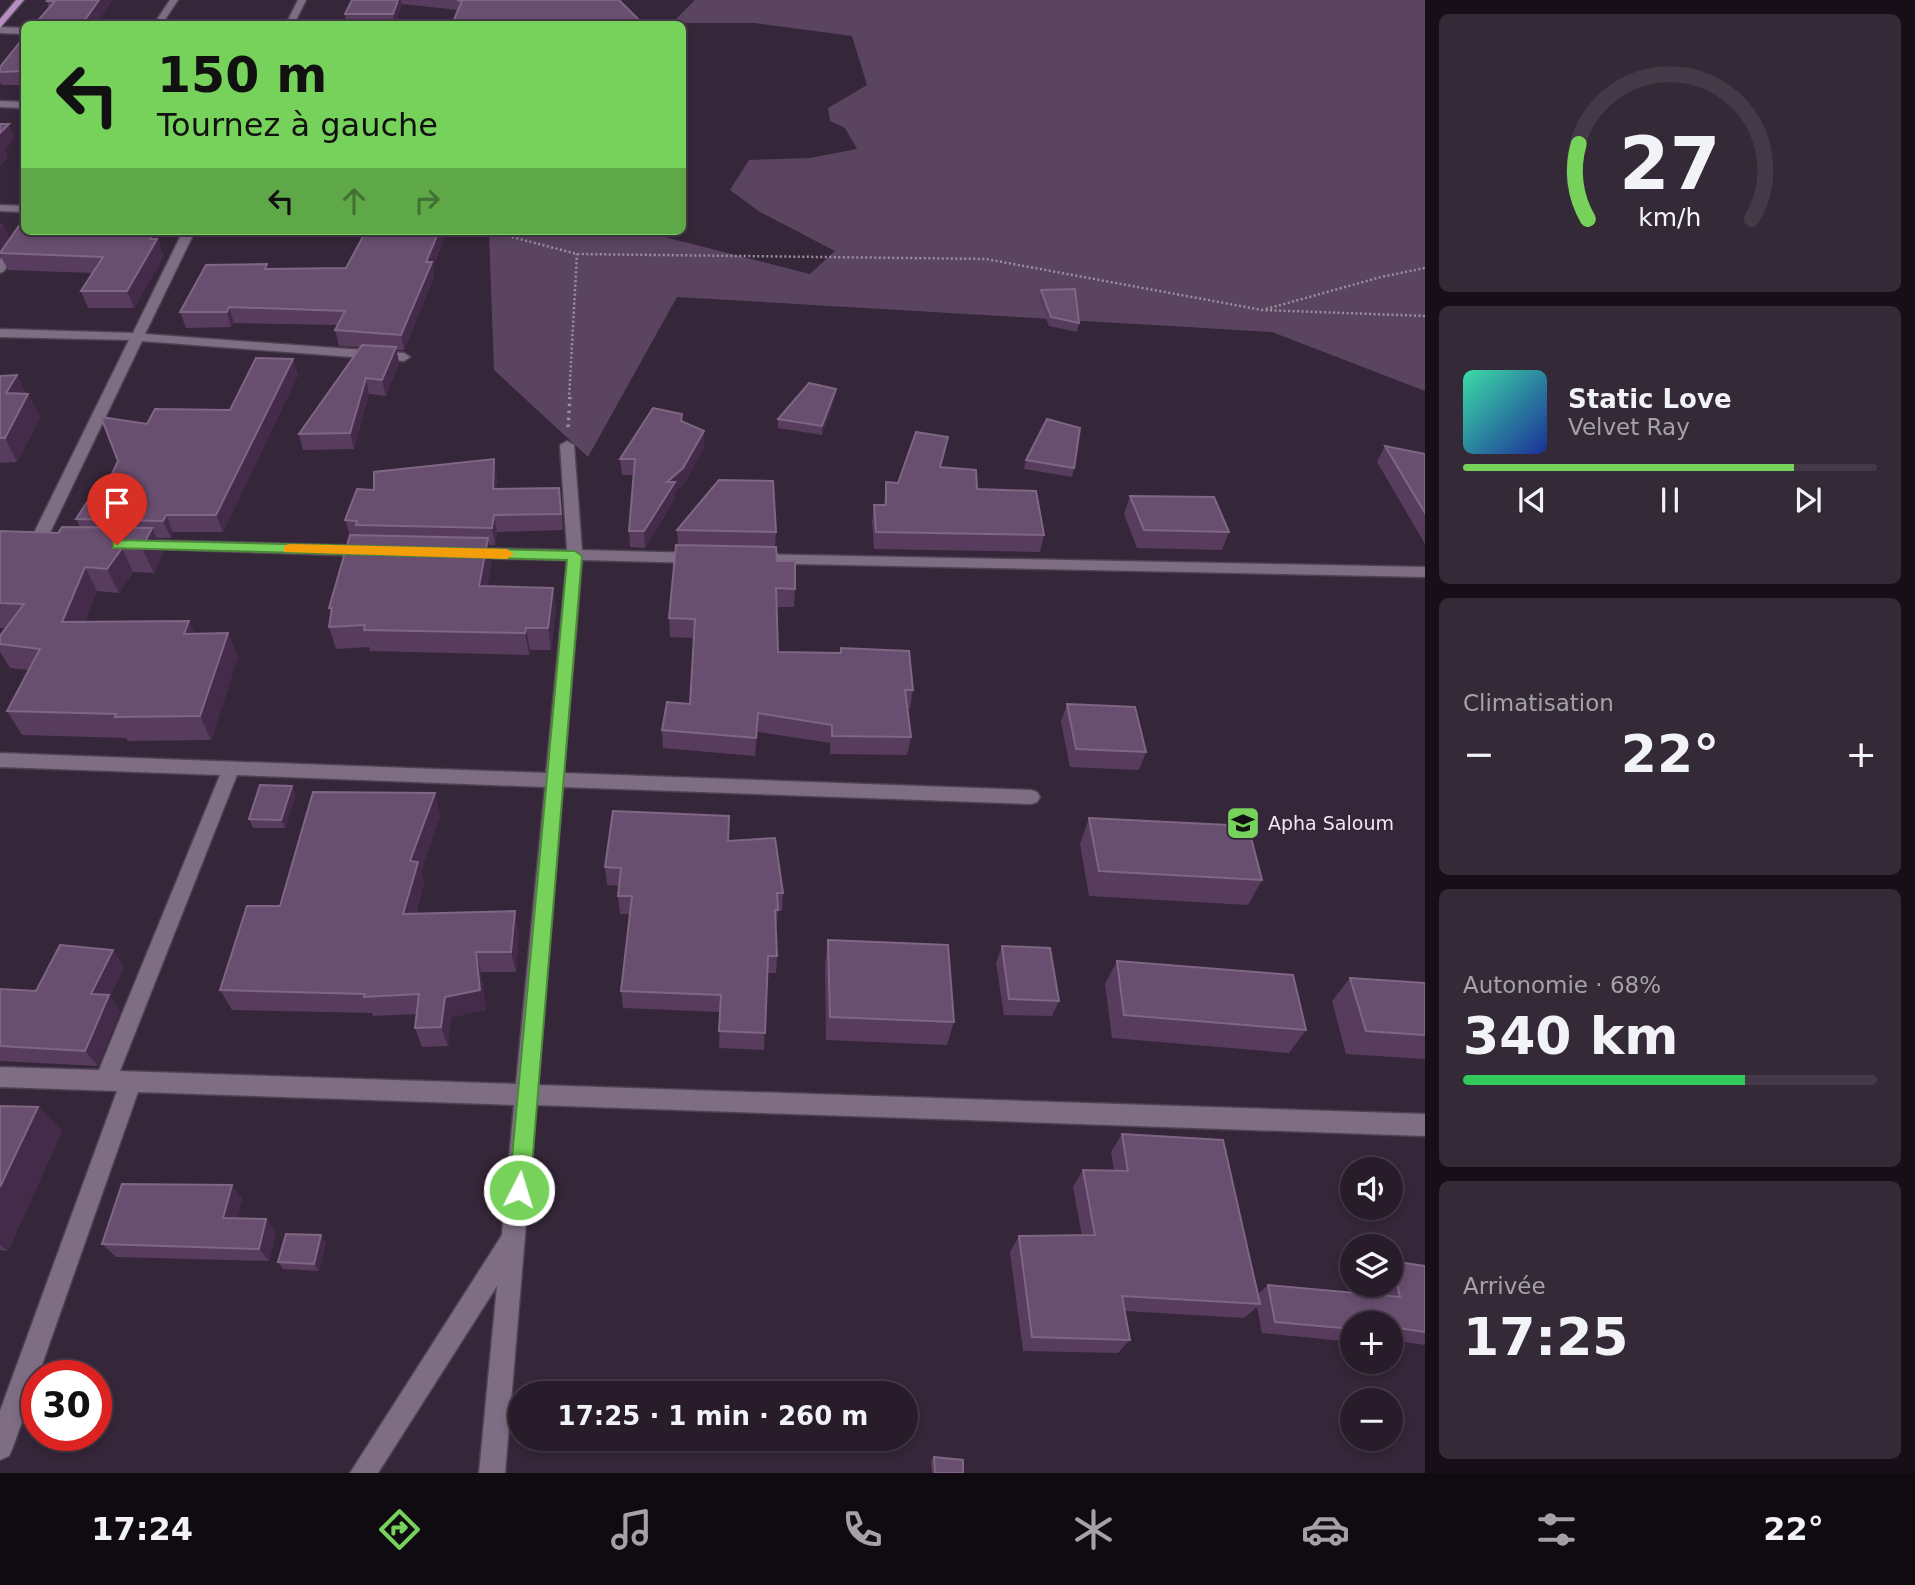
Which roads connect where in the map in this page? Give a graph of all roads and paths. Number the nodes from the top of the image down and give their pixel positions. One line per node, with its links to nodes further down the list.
1 (20, 0): 6 (main road)
2 (174, 0): 4 (street)
3 (302, 0): 5 (street)
4 (160, 21)
5 (292, 21)
6 (0, 24)
7 (0, 30): 8 (street)
8 (21, 31)
9 (0, 104): 10 (street)
10 (21, 104)
11 (0, 208): 12 (street)
12 (21, 209)
13 (21, 235): 19 (street)
14 (187, 235): 23 (street)
15 (502, 235): 17 (path)
16 (583, 235): 17 (path)
17 (577, 254): 20 (path); 25 (path)
18 (1425, 268): 20 (path)
19 (0, 269)
20 (1262, 310): 21 (path)
21 (1425, 316)
22 (0, 333): 23 (street)
23 (139, 337): 24 (street); 26 (street)
24 (404, 357)
25 (567, 445): 30 (street)
26 (37, 543)
27 (120, 545): 28 (street)
28 (382, 551)
29 (451, 553): 30 (street)
30 (575, 556): 31 (street); 36 (street)
31 (714, 558)
32 (742, 559): 33 (street)
33 (1425, 572)
34 (0, 760): 35 (street)
35 (231, 769): 36 (street); 39 (street)
36 (555, 782): 37 (street); 41 (street)
37 (1031, 797)
38 (0, 1077): 39 (street)
39 (105, 1081): 40 (street)
40 (131, 1082): 41 (street); 44 (street)
41 (528, 1097): 42 (street); 43 (street)
42 (1425, 1125)
43 (515, 1236): 45 (street); 46 (street)
44 (0, 1447)
45 (363, 1473)
46 (492, 1473)

